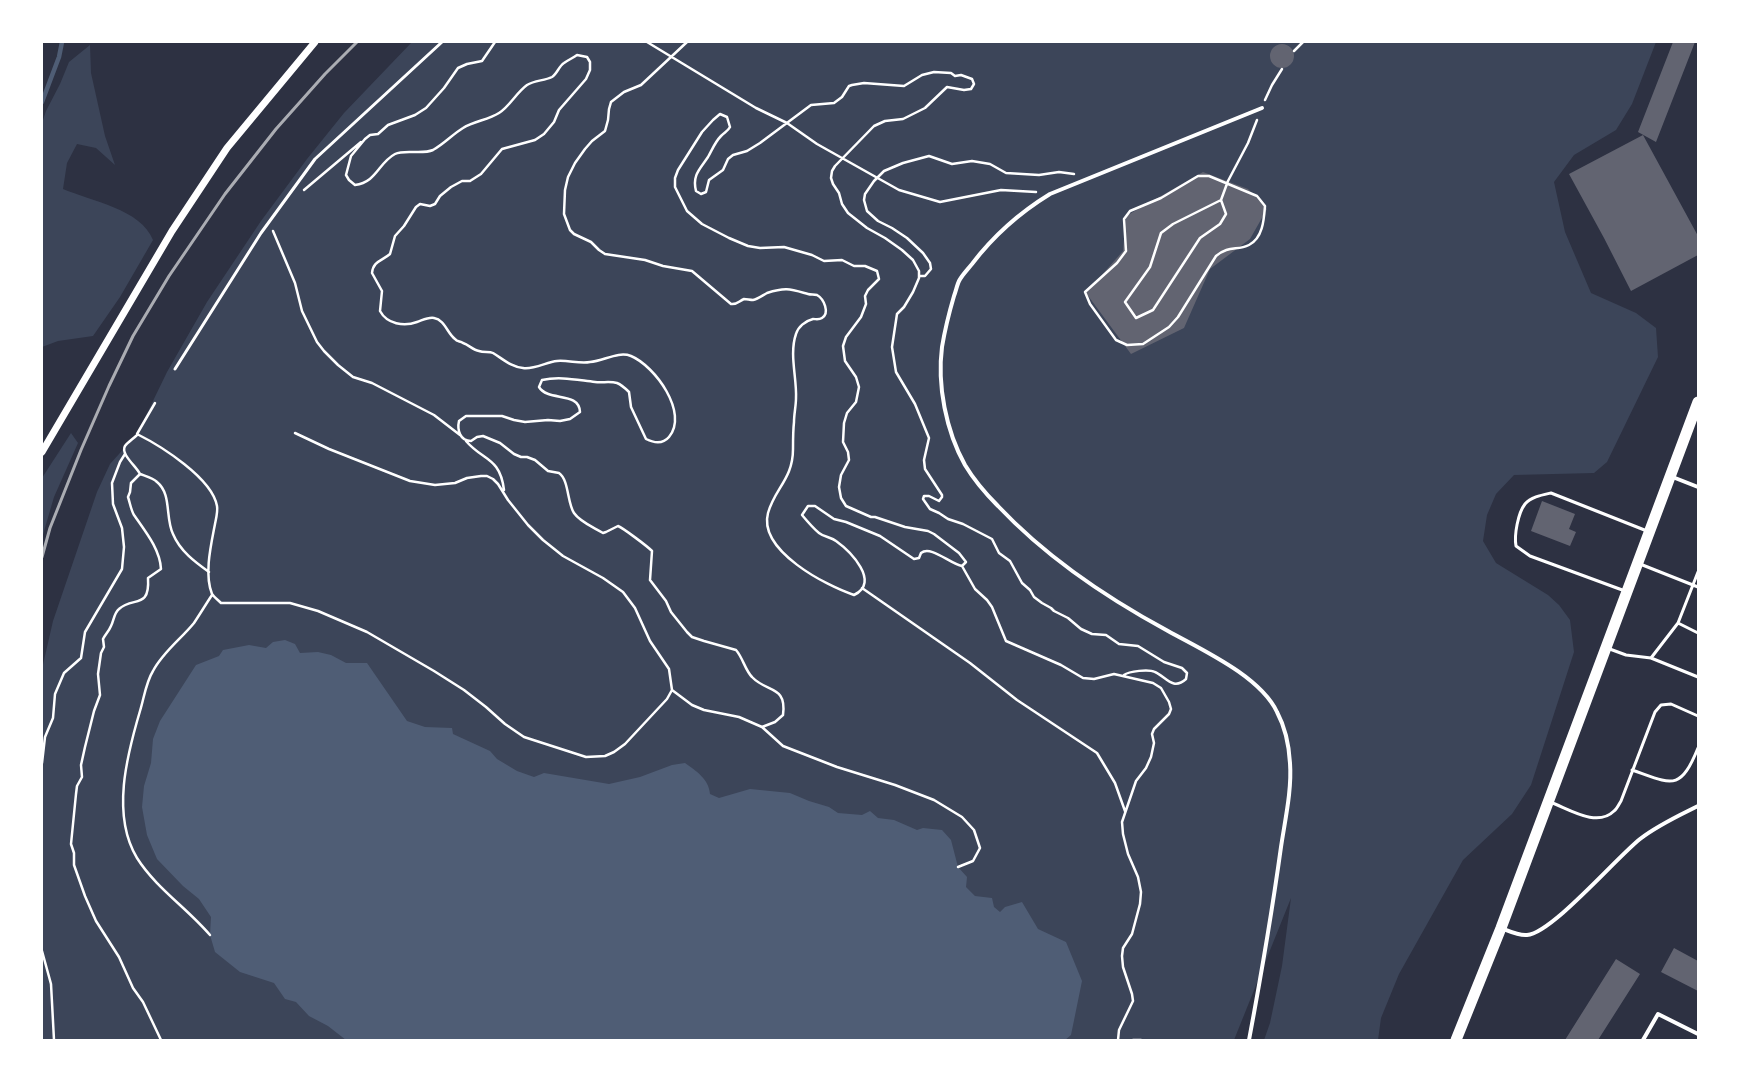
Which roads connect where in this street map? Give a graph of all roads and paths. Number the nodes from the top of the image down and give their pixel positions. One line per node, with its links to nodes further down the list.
1 (315, 42): 29 (street)
2 (442, 42): 18 (lane)
3 (495, 42): 12 (path)
4 (647, 42): 8 (path)
5 (687, 42): 8 (path)
6 (1303, 42): 7 (path)
7 (1294, 51)
8 (672, 57): 11 (path); 42 (path)
9 (1282, 69): 10 (path)
10 (1262, 108): 14 (street); 16 (path)
11 (787, 123): 13 (path); 13 (path); 37 (path)
12 (365, 139): 18 (path); 27 (path)
13 (843, 157): 15 (path); 21 (path)
14 (1094, 176): 15 (path); 17 (street)
15 (877, 178): 17 (path); 21 (path)
16 (1227, 183): 16 (path); 19 (path)
17 (1050, 194): 70 (street)
18 (285, 200): 20 (lane)
19 (1221, 200): 19 (path)
20 (268, 224): 22 (lane); 27 (path)
21 (919, 276): 49 (path)
22 (175, 369)
23 (1698, 402): 32 (highway)
24 (155, 403): 26 (path)
25 (295, 433): 34 (path)
26 (137, 434): 30 (path); 38 (path)
27 (461, 437): 28 (path)
28 (465, 440): 34 (path); 53 (path)
29 (42, 452)
30 (125, 454): 31 (path); 55 (path)
31 (140, 474): 38 (path); 66 (path)
32 (1670, 476): 33 (street); 35 (highway)
33 (1698, 487)
34 (505, 492): 51 (path)
35 (1649, 532): 36 (highway); 43 (lane)
36 (1637, 563): 40 (lane); 43 (highway)
37 (962, 566): 42 (path); 49 (path)
38 (209, 572): 44 (path)
39 (1698, 572): 40 (lane)
40 (1693, 585): 41 (lane); 45 (lane)
41 (1698, 587)
42 (862, 588): 59 (path)
43 (1626, 592): 47 (highway)
44 (212, 595): 51 (path); 62 (path)
45 (1678, 623): 46 (lane); 48 (lane)
46 (1698, 633)
47 (1606, 647): 48 (lane); 57 (highway)
48 (1651, 658): 50 (lane)
49 (1124, 675): 59 (path)
50 (1698, 677)
51 (672, 690): 53 (path)
52 (1698, 716): 56 (lane)
53 (762, 727): 60 (path)
54 (1698, 748): 56 (lane)
55 (42, 763)
56 (1632, 770): 57 (lane)
57 (1548, 801): 61 (highway)
58 (1698, 806): 61 (street)
59 (1125, 811): 67 (path)
60 (958, 866)
61 (1501, 928): 71 (highway)
62 (210, 935)
63 (42, 951): 65 (path)
64 (1698, 1034): 72 (street)
65 (54, 1040)
66 (160, 1040)
67 (1118, 1040)
68 (1133, 1040): 69 (path)
69 (1141, 1040)
70 (1249, 1040)
71 (1456, 1040)
72 (1643, 1040)

